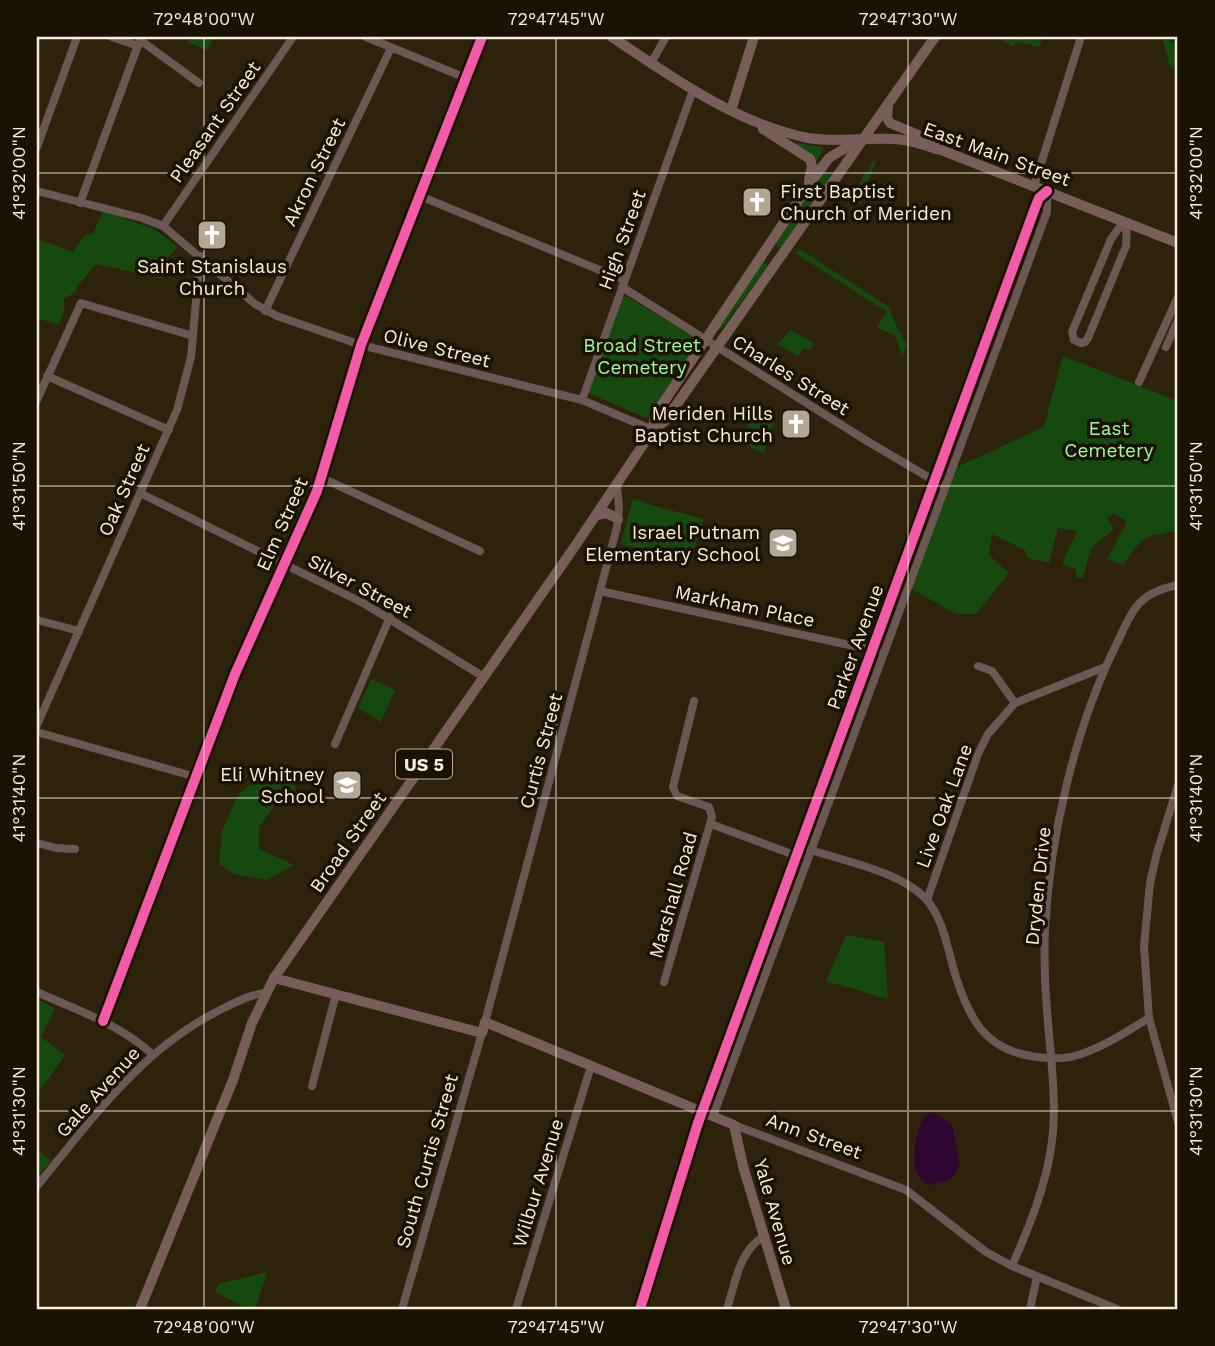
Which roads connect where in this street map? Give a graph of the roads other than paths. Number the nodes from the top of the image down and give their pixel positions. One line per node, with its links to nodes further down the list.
1 (77, 37): 21 (street)
2 (112, 37): 11 (street)
3 (293, 37): 30 (street, Pleasant Street)
4 (366, 37): 12 (street)
5 (482, 37): 14 (street, Elm Street)
6 (612, 37): 13 (main road, East Main Street)
7 (666, 37): 13 (street)
8 (754, 37): 18 (main road)
9 (935, 37): 17 (main road, Broad Street / US 5)
10 (1081, 37): 23 (street)
11 (140, 41): 15 (street); 28 (street)
12 (391, 48): 14 (street); 39 (street, Akron Street)
13 (651, 62): 16 (main road, East Main Street)
14 (466, 78): 27 (street, Elm Street)
15 (199, 83)
16 (693, 90): 18 (main road, East Main Street); 35 (street, High Street)
17 (889, 102): 20 (main road, Broad Street / US 5); 22 (main road)
18 (731, 110): 19 (main road, East Main Street)
19 (747, 118): 20 (main road, East Main Street); 24 (main road)
20 (862, 140): 22 (main road, East Main Street); 24 (main road, Broad Street / US 5); 34 (main road, Broad Street / US 5)
21 (37, 148)
22 (941, 150): 23 (main road, East Main Street)
23 (1034, 186): 26 (main road, East Main Street)
24 (808, 187): 32 (main road, Broad Street / US 5)
25 (37, 191): 28 (street, Olive Street)
26 (1047, 191): 29 (main road, East Main Street); 47 (street, Parker Avenue); 49 (street, Parker Avenue)
27 (420, 196): 35 (street, Charles Street); 44 (street, Elm Street)
28 (80, 203): 30 (street, Olive Street)
29 (1127, 222): 31 (main road, East Main Street); 36 (street); 37 (street)
30 (163, 226): 33 (street, Olive Street)
31 (1178, 243)
32 (765, 250): 34 (main road); 43 (main road, Broad Street / US 5)
33 (200, 256): 39 (street, Olive Street); 42 (street, Oak Street)
34 (779, 260): 45 (main road, Broad Street / US 5)
35 (623, 283): 43 (street, Charles Street); 52 (street, High Street)
36 (1090, 289): 37 (street); 37 (street)
37 (1106, 296)
38 (1178, 297): 41 (street)
39 (265, 311): 44 (street, Olive Street)
40 (1177, 323): 41 (street); 46 (street)
41 (1166, 324): 50 (street)
42 (193, 337): 48 (street); 53 (street, Oak Street)
43 (705, 339): 45 (street, Charles Street); 54 (main road, Broad Street / US 5)
44 (361, 345): 52 (street, Olive Street); 55 (street, Elm Street)
45 (717, 346): 54 (main road, Broad Street / US 5); 56 (street, Charles Street)
46 (1166, 347)
47 (974, 373): 49 (street); 56 (street, Parker Avenue)
48 (47, 376): 51 (street); 53 (street)
49 (985, 377): 58 (street, Parker Avenue)
50 (1139, 382)
51 (37, 400)
52 (582, 400): 54 (street, Olive Street)
53 (169, 430): 59 (street, Oak Street)
54 (653, 430): 57 (main road, Broad Street / US 5)
55 (322, 478): 62 (street); 65 (street, Elm Street)
56 (934, 482): 58 (street, Charles Street); 63 (street, Parker Avenue)
57 (617, 486): 60 (main road, Broad Street / US 5); 61 (street, Curtis Street)
58 (945, 487): 64 (street, Parker Avenue)
59 (140, 493): 65 (street, Silver Street); 70 (street, Oak Street)
60 (597, 515): 61 (main road); 75 (main road, Broad Street / US 5)
61 (618, 519): 67 (street, Curtis Street)
62 (480, 551)
63 (906, 558): 64 (street); 71 (street, Parker Avenue)
64 (918, 562): 72 (street, Parker Avenue)
65 (284, 564): 68 (street, Silver Street); 83 (street, Elm Street)
66 (1178, 585): 74 (street, Dryden Drive)
67 (600, 591): 71 (street, Markham Place); 103 (street, Curtis Street)
68 (390, 617): 75 (street, Silver Street); 80 (street)
69 (37, 620): 70 (street)
70 (79, 631): 78 (street, Oak Street)
71 (873, 650): 72 (street, Markham Place); 81 (street, Parker Avenue)
72 (884, 653): 82 (street, Parker Avenue)
73 (978, 666): 77 (street)
74 (1105, 667): 77 (street, Live Oak Lane); 105 (street, Dryden Drive)
75 (484, 677): 94 (main road, Broad Street / US 5)
76 (694, 701): 85 (street)
77 (1015, 703): 91 (street, Live Oak Lane)
78 (37, 725)
79 (37, 732): 83 (street)
80 (335, 744)
81 (837, 747): 82 (street); 87 (street, Parker Avenue)
82 (848, 751): 89 (street, Parker Avenue)
83 (196, 777): 101 (street, Elm Street)
84 (1178, 785): 100 (street)
85 (711, 824): 90 (street, Marshall Road); 95 (street, Marshall Road)
86 (37, 843): 88 (street)
87 (800, 846): 89 (street); 90 (street, Parker Avenue)
88 (75, 849)
89 (812, 850): 91 (street); 93 (street, Parker Avenue)
90 (797, 856): 92 (street, Parker Avenue)
91 (928, 900): 105 (street)
92 (768, 933): 93 (street); 99 (street, Parker Avenue)
93 (780, 937): 102 (street, Parker Avenue)
94 (274, 978): 97 (main road, Broad Street / US 5); 98 (main road, Ann Street)
95 (664, 982)
96 (37, 992): 101 (street)
97 (266, 993): 104 (street, Gale Avenue); 115 (main road, Broad Street / US 5)
98 (337, 994): 103 (main road, Ann Street); 107 (street)
99 (737, 1018): 102 (street); 108 (street, Parker Avenue)
100 (1149, 1018): 105 (street); 109 (street)
101 (103, 1021): 104 (street)
102 (748, 1023): 108 (street, Parker Avenue)
103 (483, 1028): 106 (main road, Ann Street); 116 (street, South Curtis Street)
104 (152, 1054): 111 (street, Gale Avenue)
105 (1051, 1059): 113 (street, Dryden Drive)
106 (591, 1066): 108 (main road, Ann Street); 117 (street, Wilbur Avenue)
107 (312, 1086)
108 (708, 1114): 110 (main road, Ann Street); 118 (street)
109 (1178, 1122)
110 (734, 1125): 112 (main road, Yale Avenue); 113 (street, Ann Street)
111 (37, 1186)
112 (763, 1237): 119 (street); 120 (main road, Yale Avenue)
113 (1012, 1266): 114 (street, Ann Street)
114 (1037, 1277): 121 (street); 122 (street, Ann Street)
115 (140, 1309)
116 (402, 1309)
117 (516, 1309)
118 (640, 1309)
119 (727, 1309)
120 (786, 1309)
121 (1030, 1309)
122 (1117, 1309)

